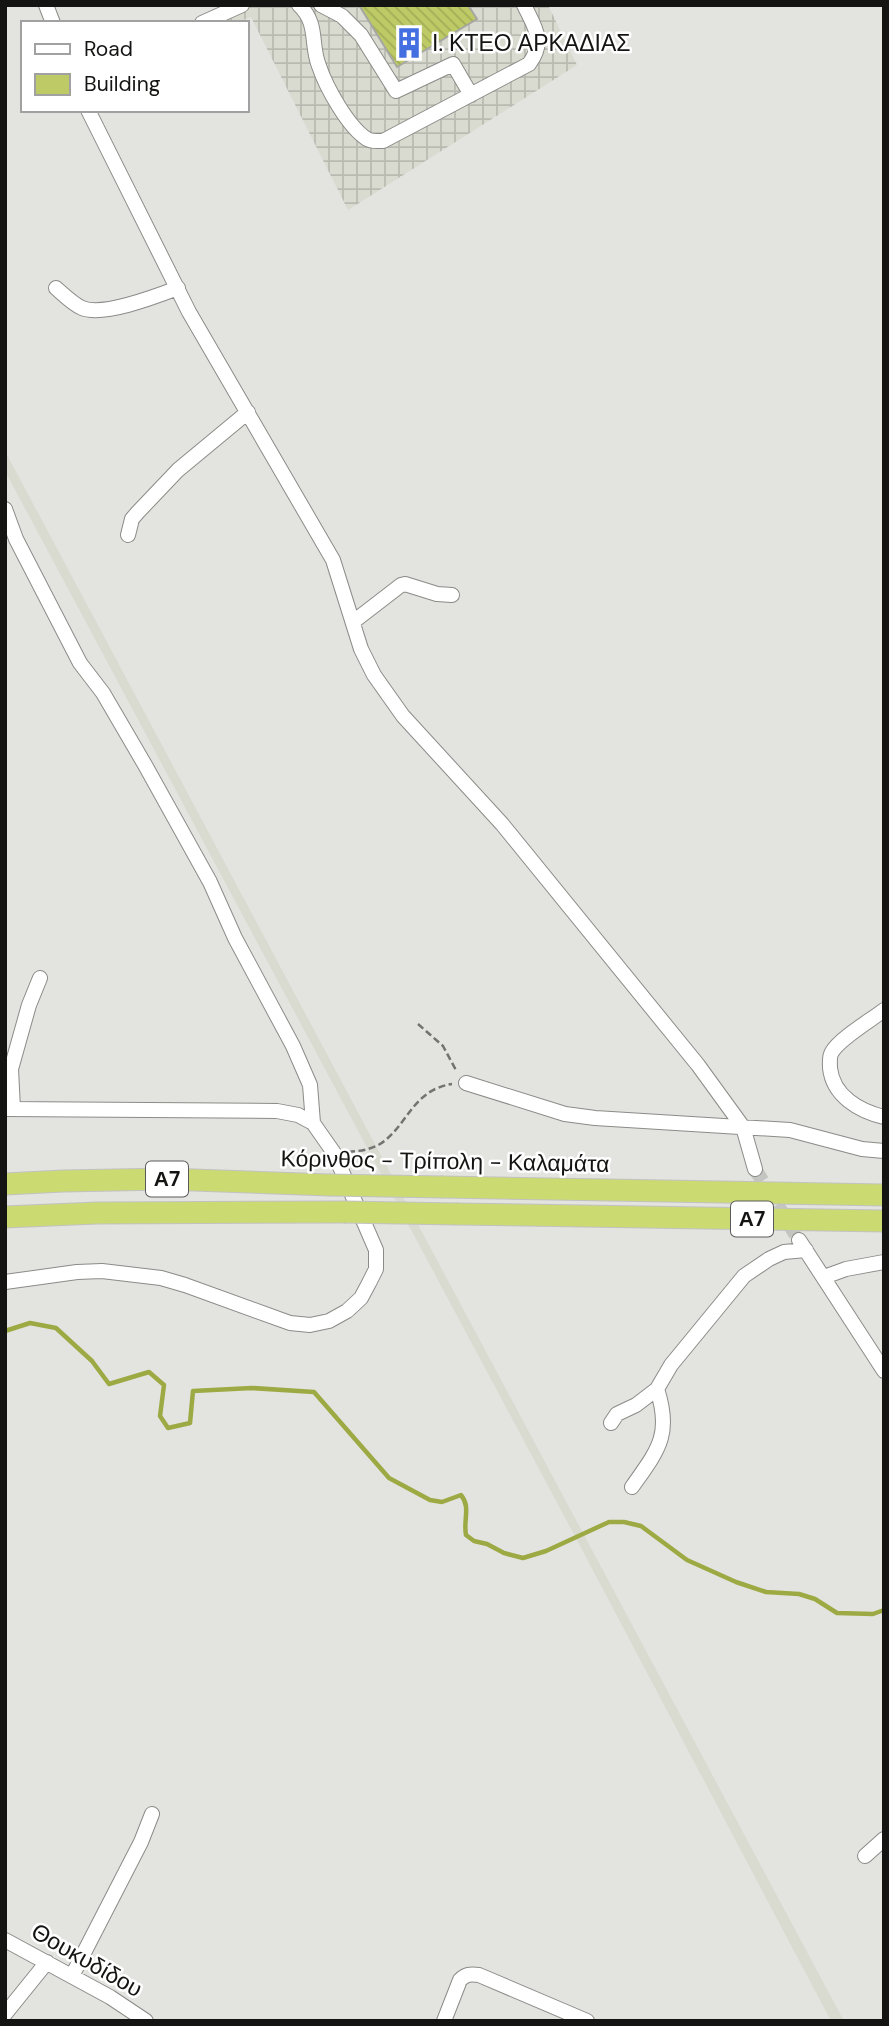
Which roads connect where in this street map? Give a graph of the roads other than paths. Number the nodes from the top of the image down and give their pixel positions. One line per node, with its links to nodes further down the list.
1 (242, 5): 5 (street)
2 (299, 5): 6 (street)
3 (321, 5): 6 (street)
4 (524, 5): 6 (street)
5 (206, 21)
6 (471, 95)
7 (89, 112): 9 (street)
8 (56, 288): 9 (street)
9 (177, 288): 10 (street)
10 (248, 412): 12 (street); 14 (street)
11 (5, 509): 20 (street)
12 (128, 535)
13 (452, 595): 14 (street)
14 (353, 622): 21 (street)
15 (40, 978): 18 (street)
16 (884, 1010): 19 (street)
17 (466, 1083): 21 (street)
18 (9, 1109): 20 (street)
19 (884, 1118)
20 (313, 1123): 30 (street)
21 (743, 1127): 22 (street); 23 (street)
22 (884, 1151)
23 (755, 1169)
24 (5, 1184): 25 (highway, Κόρινθος - Τρίπολη - Καλαμάτα / Α7, bridge)
25 (884, 1195)
26 (5, 1217): 27 (highway, Α7, bridge)
27 (884, 1221)
28 (884, 1262): 29 (street)
29 (824, 1277): 31 (street); 32 (street)
30 (5, 1282)
31 (884, 1371)
32 (657, 1389): 33 (street); 34 (street)
33 (611, 1423)
34 (632, 1486)
35 (152, 1814): 40 (street)
36 (884, 1839): 37 (street)
37 (865, 1856)
38 (5, 1940): 39 (street, Θουκυδίδου)
39 (47, 1962): 40 (street, Θουκυδίδου); 41 (street)
40 (72, 1976): 42 (street, Θουκυδίδου)
41 (5, 2014)
42 (146, 2021)
43 (444, 2021): 44 (street)
44 (587, 2021)

